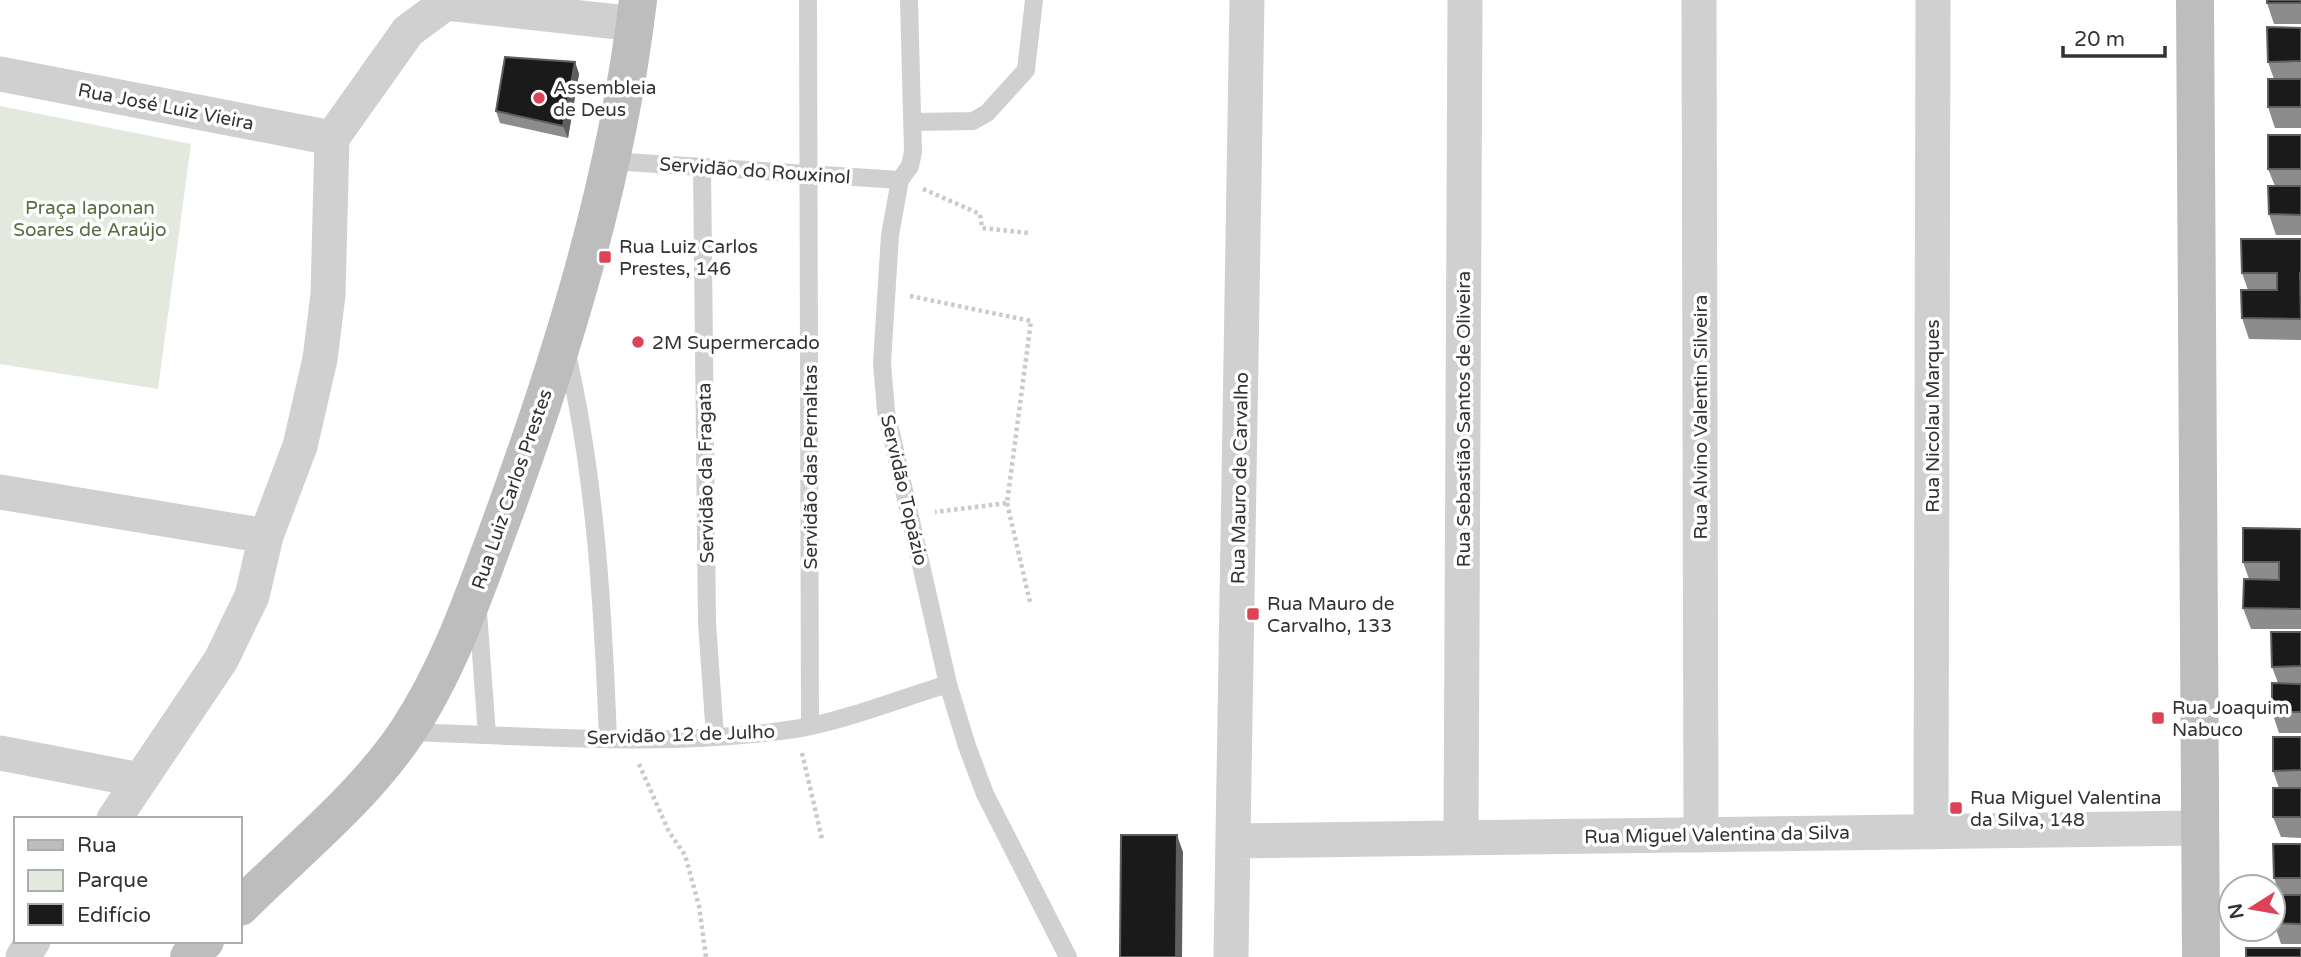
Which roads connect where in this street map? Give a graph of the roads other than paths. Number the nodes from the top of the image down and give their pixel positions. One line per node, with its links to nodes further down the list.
1 (808, 0): 16 (lane, Servidão das Pernaltas)
2 (909, 0): 12 (lane, Servidão Topázio)
3 (1034, 0): 12 (lane)
4 (1247, 0): 35 (street, Rua Mauro de Carvalho)
5 (1465, 0): 34 (street, Rua Sebastião Santos de Oliveira)
6 (1699, 0): 33 (street, Rua Alvino Valentin Silveira)
7 (1933, 0): 32 (street, Rua Nicolau Marques)
8 (2195, 0): 31 (main road)
9 (446, 1): 10 (street); 13 (street)
10 (637, 12): 14 (main road, Rua Luiz Carlos Prestes)
11 (0, 74): 13 (street, Rua José Luiz Vieira)
12 (914, 122): 17 (lane, Servidão Topázio)
13 (332, 138): 20 (street)
14 (610, 161): 15 (lane, Servidão do Rouxinol); 18 (main road, Rua Luiz Carlos Prestes)
15 (702, 167): 16 (lane, Servidão do Rouxinol); 26 (lane, Servidão da Fragata)
16 (809, 174): 17 (lane, Servidão do Rouxinol); 23 (lane, Servidão das Pernaltas)
17 (900, 180): 22 (lane, Servidão Topázio)
18 (563, 335): 21 (main road, Rua Luiz Carlos Prestes); 27 (lane)
19 (0, 492): 20 (street)
20 (266, 536): 29 (street)
21 (476, 591): 24 (main road, Rua Luiz Carlos Prestes); 25 (lane)
22 (948, 684): 23 (lane, Servidão 12 de Julho); 37 (lane, Servidão Topázio)
23 (803, 727): 26 (lane, Servidão 12 de Julho)
24 (407, 732): 25 (lane, Servidão 12 de Julho); 36 (main road, Rua Luiz Carlos Prestes)
25 (487, 734): 27 (lane, Servidão 12 de Julho)
26 (715, 736): 27 (lane, Servidão 12 de Julho)
27 (615, 739)
28 (0, 754): 29 (street)
29 (140, 780): 30 (street)
30 (115, 817)
31 (2200, 828): 32 (street, Rua Miguel Valentina da Silva); 39 (main road)
32 (1931, 832): 33 (street, Rua Miguel Valentina da Silva)
33 (1701, 835): 34 (street, Rua Miguel Valentina da Silva)
34 (1461, 838): 35 (street, Rua Miguel Valentina da Silva)
35 (1233, 841): 38 (street, Rua Mauro de Carvalho)
36 (242, 905)
37 (1068, 957)
38 (1231, 957)
39 (2201, 957)

